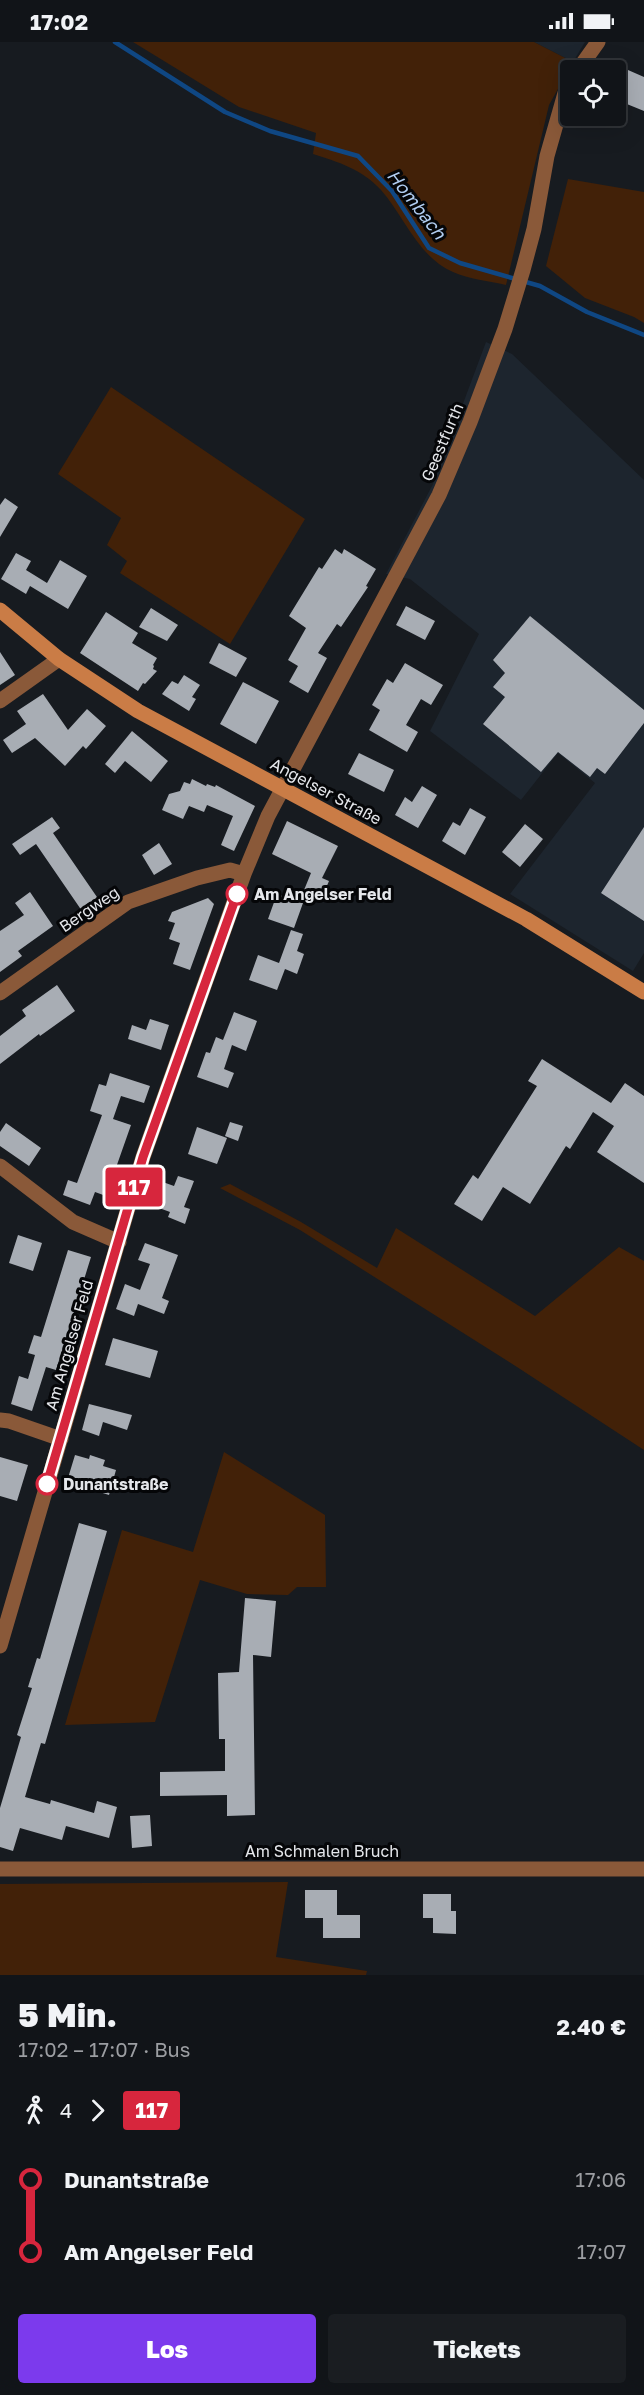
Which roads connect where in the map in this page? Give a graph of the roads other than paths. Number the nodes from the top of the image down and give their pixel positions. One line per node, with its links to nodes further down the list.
1 (598, 42): 2 (street)
2 (585, 60)
3 (560, 110): 7 (street, Geestfurth)
4 (0, 610): 5 (main road, Angelser Straße)
5 (59, 659): 6 (street); 7 (main road, Angelser Straße)
6 (0, 701)
7 (284, 788): 8 (street, Am Angelser Feld); 9 (main road, Angelser Straße)
8 (244, 874): 10 (street, Bergweg); 12 (street, Am Angelser Feld)
9 (644, 992)
10 (0, 993)
11 (0, 1166): 12 (street)
12 (119, 1242): 14 (street, Am Angelser Feld)
13 (0, 1420): 14 (street)
14 (61, 1439): 15 (street, Am Angelser Feld)
15 (0, 1646)
16 (0, 1869): 17 (street, Am Schmalen Bruch)
17 (644, 1869)

